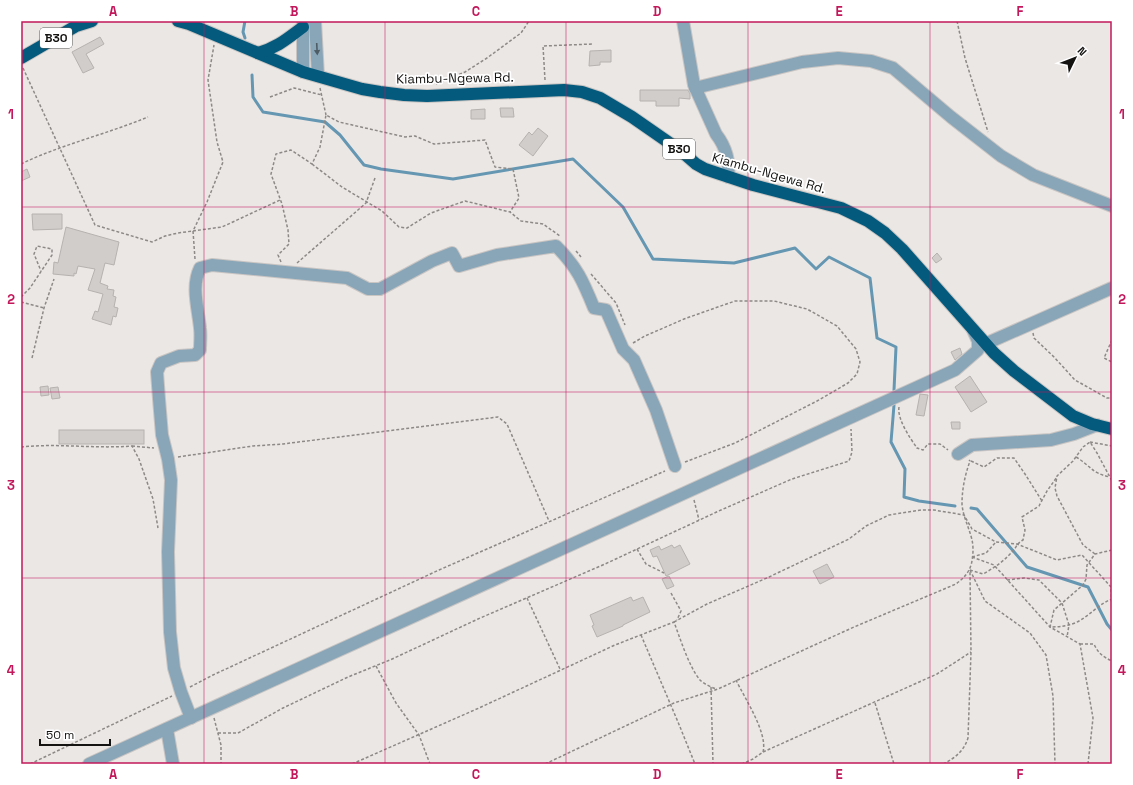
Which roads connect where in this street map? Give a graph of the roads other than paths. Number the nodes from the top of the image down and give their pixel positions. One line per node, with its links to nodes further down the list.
1 (92, 21): 7 (highway, B30)
2 (178, 21): 6 (highway, Kiambu-Ngewa Rd. / B30)
3 (315, 21): 9 (street, one-way to 9)
4 (683, 21): 10 (street)
5 (303, 24): 6 (highway); 8 (street)
6 (258, 53): 8 (highway, Kiambu-Ngewa Rd. / B30)
7 (21, 58)
8 (303, 72): 9 (highway, Kiambu-Ngewa Rd. / B30)
9 (318, 76): 11 (highway, Kiambu-Ngewa Rd. / B30)
10 (695, 88): 11 (street); 12 (street)
11 (728, 177): 14 (highway, Kiambu-Ngewa Rd. / B30)
12 (1112, 206)
13 (1112, 288): 15 (street)
14 (973, 330): 15 (highway, Kiambu-Ngewa Rd. / B30); 20 (street)
15 (985, 344): 16 (highway, Kiambu-Ngewa Rd. / B30)
16 (1097, 425): 17 (highway, Kiambu-Ngewa Rd. / B30); 18 (street)
17 (1112, 429)
18 (958, 454)
19 (675, 466): 20 (street)
20 (191, 718): 21 (street)
21 (167, 728): 22 (street); 23 (street)
22 (90, 764)
23 (173, 764)

